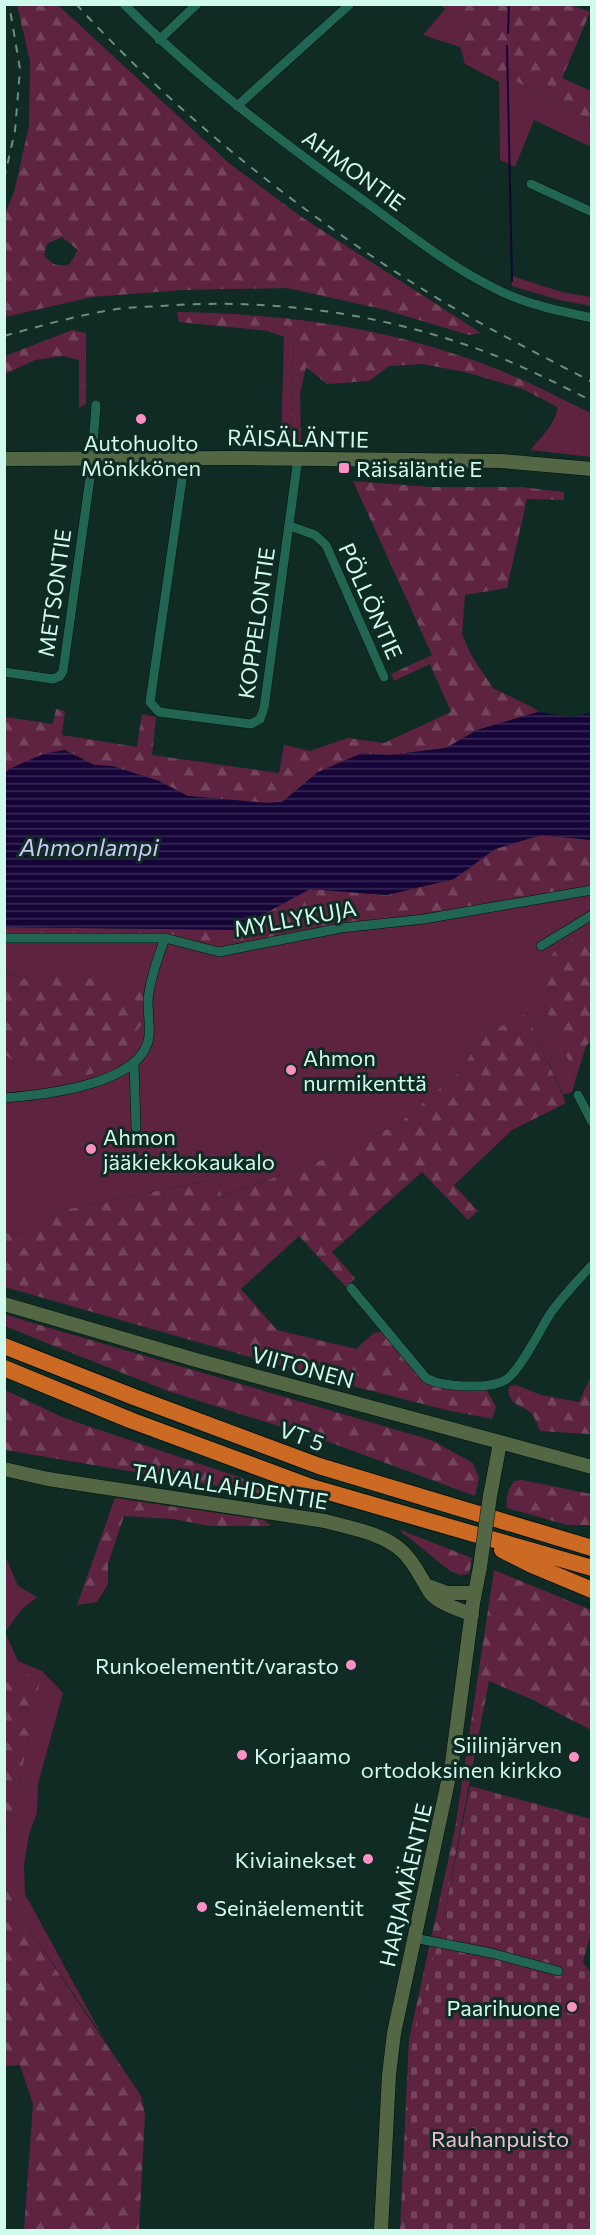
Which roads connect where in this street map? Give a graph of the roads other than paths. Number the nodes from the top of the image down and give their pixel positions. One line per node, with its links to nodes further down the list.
1 (124, 4): 4 (street, AHMONTIE)
2 (197, 4): 4 (street)
3 (349, 5): 5 (street)
4 (159, 40): 5 (street, AHMONTIE)
5 (237, 106): 8 (street, AHMONTIE)
6 (531, 184): 7 (street)
7 (591, 212)
8 (591, 318)
9 (96, 405): 10 (street, METSONTIE)
10 (92, 457): 12 (street, RÄISÄLÄNTIE); 13 (street, RÄISÄLÄNTIE); 16 (street, METSONTIE)
11 (298, 458): 13 (street, RÄISÄLÄNTIE); 14 (street, RÄISÄLÄNTIE); 15 (street, KOPPELONTIE)
12 (4, 459)
13 (185, 459): 15 (street, KOPPELONTIE)
14 (591, 469)
15 (290, 526): 17 (street, PÖLLÖNTIE)
16 (4, 672)
17 (384, 677)
18 (591, 890): 21 (street, MYLLYKUJA)
19 (591, 915): 22 (street)
20 (4, 938): 21 (street, MYLLYKUJA)
21 (165, 938): 23 (street)
22 (541, 946)
23 (134, 1063): 25 (street); 27 (street)
24 (578, 1095): 26 (street)
25 (4, 1098)
26 (591, 1122)
27 (136, 1128)
28 (591, 1265): 29 (street)
29 (351, 1288)
30 (4, 1304): 33 (street, VIITONEN)
31 (4, 1346): 37 (highway, VT 5)
32 (4, 1368): 36 (highway, VT 5)
33 (500, 1443): 34 (street, VIITONEN); 41 (street, HARJAMÄENTIE, bridge)
34 (591, 1467)
35 (4, 1469): 39 (street, TAIVALLAHDENTIE)
36 (466, 1532): 38 (highway, VT 5); 40 (highway)
37 (586, 1546)
38 (591, 1568)
39 (427, 1585): 41 (street); 42 (street, TAIVALLAHDENTIE)
40 (591, 1590)
41 (475, 1593): 42 (street, HARJAMÄENTIE)
42 (472, 1615): 43 (street, HARJAMÄENTIE)
43 (414, 1938): 44 (street); 45 (street, HARJAMÄENTIE)
44 (558, 1971)
45 (381, 2230)

